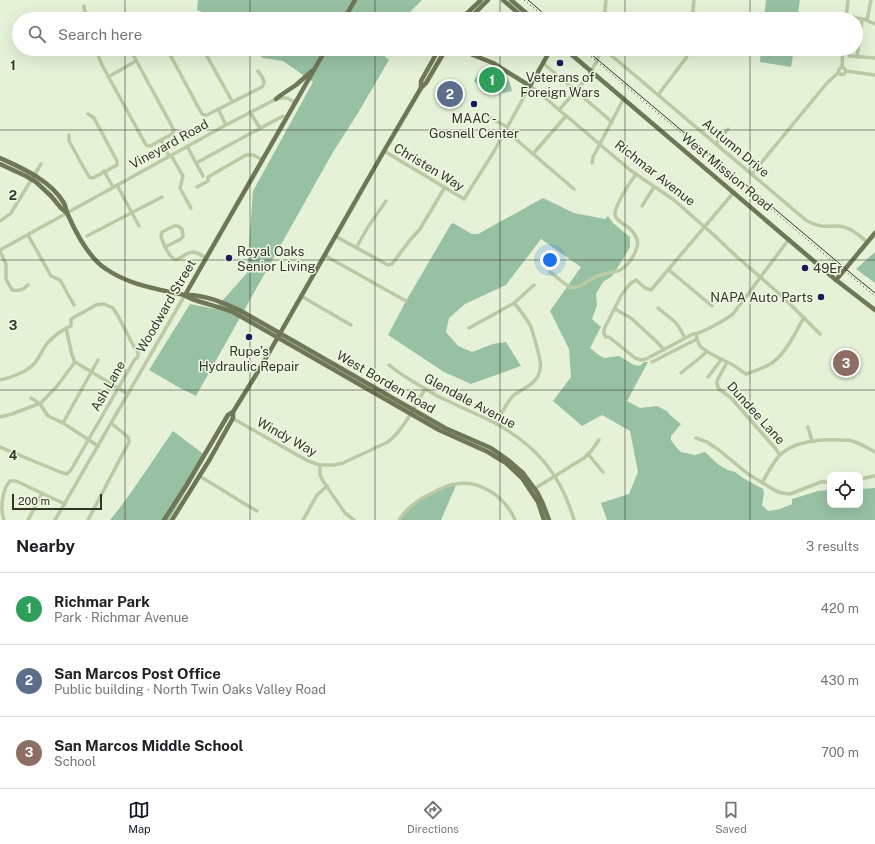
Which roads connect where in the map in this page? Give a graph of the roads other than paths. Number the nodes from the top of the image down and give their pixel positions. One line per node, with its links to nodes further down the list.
1 (355, 0): 12 (main road)
2 (481, 0): 13 (main road)
3 (488, 0): 14 (main road)
4 (503, 0): 15 (main road)
5 (510, 0): 16 (main road)
6 (606, 0): 17 (street)
7 (694, 0): 18 (street)
8 (848, 0): 19 (street)
9 (871, 0): 21 (street)
10 (84, 6): 11 (street)
11 (85, 12)
12 (348, 12)
13 (468, 12)
14 (476, 12)
15 (517, 12)
16 (525, 12)
17 (605, 12)
18 (693, 12)
19 (847, 12)
20 (863, 19): 21 (street)
21 (867, 20): 22 (street)
22 (875, 24)
23 (99, 56): 49 (street)
24 (134, 56): 40 (street)
25 (171, 56): 58 (street)
26 (207, 56): 56 (street)
27 (322, 56): 43 (main road)
28 (435, 56): 51 (main road)
29 (442, 56): 51 (main road)
30 (475, 56): 50 (main road, Richmar Avenue)
31 (547, 56): 41 (main road)
32 (574, 56): 45 (main road, West Mission Road)
33 (599, 56): 45 (street)
34 (612, 56): 53 (street, Autumn Drive)
35 (687, 56): 53 (street)
36 (843, 56): 42 (street)
37 (849, 56): 38 (street)
38 (857, 56): 39 (street)
39 (875, 58)
40 (136, 61): 49 (street); 71 (street)
41 (543, 64): 50 (main road); 52 (street)
42 (842, 67): 46 (street); 47 (street)
43 (315, 69): 55 (main road); 57 (main road)
44 (258, 71): 56 (street)
45 (592, 71): 52 (street); 54 (main road, West Mission Road)
46 (839, 72): 47 (street); 86 (street)
47 (846, 72): 48 (street)
48 (875, 75)
49 (108, 77): 71 (street)
50 (530, 86): 59 (street, Richmar Avenue); 68 (street)
51 (421, 88): 75 (main road)
52 (575, 91): 59 (street); 65 (street)
53 (658, 95): 73 (street, Autumn Drive)
54 (624, 98): 65 (street); 94 (main road, West Mission Road)
55 (276, 99): 57 (street); 60 (street, Vineyard Road)
56 (232, 101): 58 (street)
57 (296, 103): 79 (main road, Woodward Street)
58 (218, 109): 66 (street)
59 (559, 110): 64 (street, Richmar Avenue)
60 (250, 112): 66 (street, Vineyard Road); 67 (street)
61 (88, 114): 84 (street)
62 (283, 116): 67 (street)
63 (487, 116): 68 (street)
64 (566, 116): 72 (street, Richmar Avenue); 76 (street)
65 (612, 122): 72 (street)
66 (226, 125): 74 (street, Vineyard Road)
67 (260, 128): 80 (street)
68 (506, 129): 76 (street); 91 (street, Christen Way)
69 (728, 129): 73 (street)
70 (69, 135): 84 (street)
71 (161, 140): 77 (street)
72 (600, 144): 81 (street); 85 (street, Richmar Avenue)
73 (716, 144): 86 (street, Autumn Drive)
74 (187, 146): 77 (street, Vineyard Road); 80 (street)
75 (384, 151): 91 (street, Christen Way); 107 (main road)
76 (533, 154): 93 (street)
77 (170, 156): 89 (street, Vineyard Road); 98 (street)
78 (0, 158): 88 (main road)
79 (263, 160): 90 (street); 114 (main road, Woodward Street)
80 (196, 163): 87 (street)
81 (592, 163)
82 (0, 164): 88 (main road)
83 (41, 164): 88 (street)
84 (104, 171): 89 (street)
85 (636, 174): 92 (street, Richmar Avenue); 116 (street)
86 (752, 174): 109 (street, Autumn Drive)
87 (203, 176)
88 (33, 177): 99 (main road, West Borden Road); 101 (street)
89 (115, 186): 99 (street, Vineyard Road); 100 (street)
90 (197, 187)
91 (445, 187): 111 (street)
92 (654, 187): 97 (street); 103 (street, Richmar Avenue)
93 (574, 189)
94 (734, 192): 103 (street); 108 (main road, West Mission Road)
95 (162, 197): 100 (street)
96 (386, 201): 111 (street)
97 (642, 206)
98 (191, 208)
99 (67, 213): 105 (street, Vineyard Road); 121 (main road, West Borden Road)
100 (132, 213): 102 (street); 106 (street)
101 (0, 221)
102 (139, 226)
103 (704, 227): 115 (street); 117 (street, Richmar Avenue)
104 (875, 233): 109 (main road)
105 (28, 235): 112 (street, Vineyard Road); 125 (street)
106 (87, 236)
107 (335, 236): 111 (street); 113 (main road)
108 (789, 240): 117 (street); 118 (main road, West Mission Road)
109 (867, 242): 118 (main road)
110 (165, 247): 110 (street); 114 (street)
111 (356, 248)
112 (0, 251): 119 (street)
113 (324, 255): 122 (main road); 123 (street)
114 (206, 258): 121 (main road, Woodward Street)
115 (669, 270): 126 (street); 128 (street)
116 (550, 272)
117 (760, 278): 130 (street, Richmar Avenue); 134 (street)
118 (836, 280): 129 (main road, West Mission Road)
119 (28, 284)
120 (534, 285): 124 (street)
121 (185, 296): 136 (main road, West Borden Road); 153 (street, Woodward Street)
122 (301, 296): 131 (street); 136 (main road)
123 (406, 301)
124 (514, 303): 133 (street); 161 (street)
125 (74, 305)
126 (712, 306)
127 (658, 308): 137 (street)
128 (615, 309): 139 (street); 139 (street)
129 (875, 310)
130 (804, 318): 135 (street, Richmar Avenue); 145 (street)
131 (351, 325)
132 (66, 328): 143 (street); 150 (street); 151 (street, Ash Lane)
133 (469, 328)
134 (696, 334): 137 (street); 138 (street)
135 (820, 334)
136 (279, 335): 156 (main road, West Borden Road); 157 (main road)
137 (685, 338): 139 (street)
138 (697, 339): 140 (street); 144 (street)
139 (664, 350)
140 (707, 351): 142 (street); 148 (street)
141 (98, 360): 147 (street)
142 (721, 360): 145 (street); 149 (street)
143 (75, 362): 147 (street); 155 (street)
144 (652, 362)
145 (727, 362): 171 (street, Dundee Lane)
146 (389, 365): 152 (street, Glendale Avenue)
147 (91, 372): 151 (street); 159 (street)
148 (681, 373)
149 (708, 378)
150 (0, 380)
151 (118, 388): 153 (street); 164 (street, Ash Lane)
152 (425, 389): 156 (street); 161 (street, Glendale Avenue)
153 (128, 394): 160 (street, Woodward Street)
154 (31, 398): 155 (street)
155 (40, 404): 158 (street); 159 (street)
156 (412, 412): 172 (street); 181 (main road, West Borden Road)
157 (231, 415): 172 (street, Windy Way); 174 (main road); 189 (main road)
158 (0, 417)
159 (63, 423): 164 (street)
160 (111, 423): 167 (street, Woodward Street); 188 (street)
161 (496, 424): 175 (street, Glendale Avenue)
162 (808, 427): 166 (street)
163 (696, 438): 179 (street)
164 (89, 440): 167 (street); 168 (street, Ash Lane)
165 (598, 440): 170 (street)
166 (812, 441): 169 (street); 171 (street)
167 (98, 446): 183 (street, Woodward Street)
168 (0, 447)
169 (875, 452)
170 (588, 454): 173 (street); 175 (street)
171 (780, 455): 179 (street)
172 (320, 466): 180 (street, Windy Way)
173 (603, 472)
174 (199, 476): 184 (street); 190 (main road)
175 (555, 476): 181 (street); 197 (street, Glendale Avenue)
176 (875, 476): 177 (street)
177 (863, 478)
178 (827, 482): 179 (street)
179 (762, 483)
180 (327, 486): 191 (street); 192 (street, Windy Way)
181 (533, 490): 195 (main road, West Borden Road); 196 (main road, West Borden Road)
182 (42, 493): 183 (street); 185 (street); 186 (street)
183 (65, 504): 187 (street, Woodward Street)
184 (257, 511)
185 (4, 520)
186 (28, 520)
187 (55, 520)
188 (88, 520)
189 (164, 520)
190 (172, 520)
191 (303, 520)
192 (354, 520)
193 (399, 520): 194 (street)
194 (515, 520)
195 (544, 520)
196 (549, 520)
197 (574, 520)

